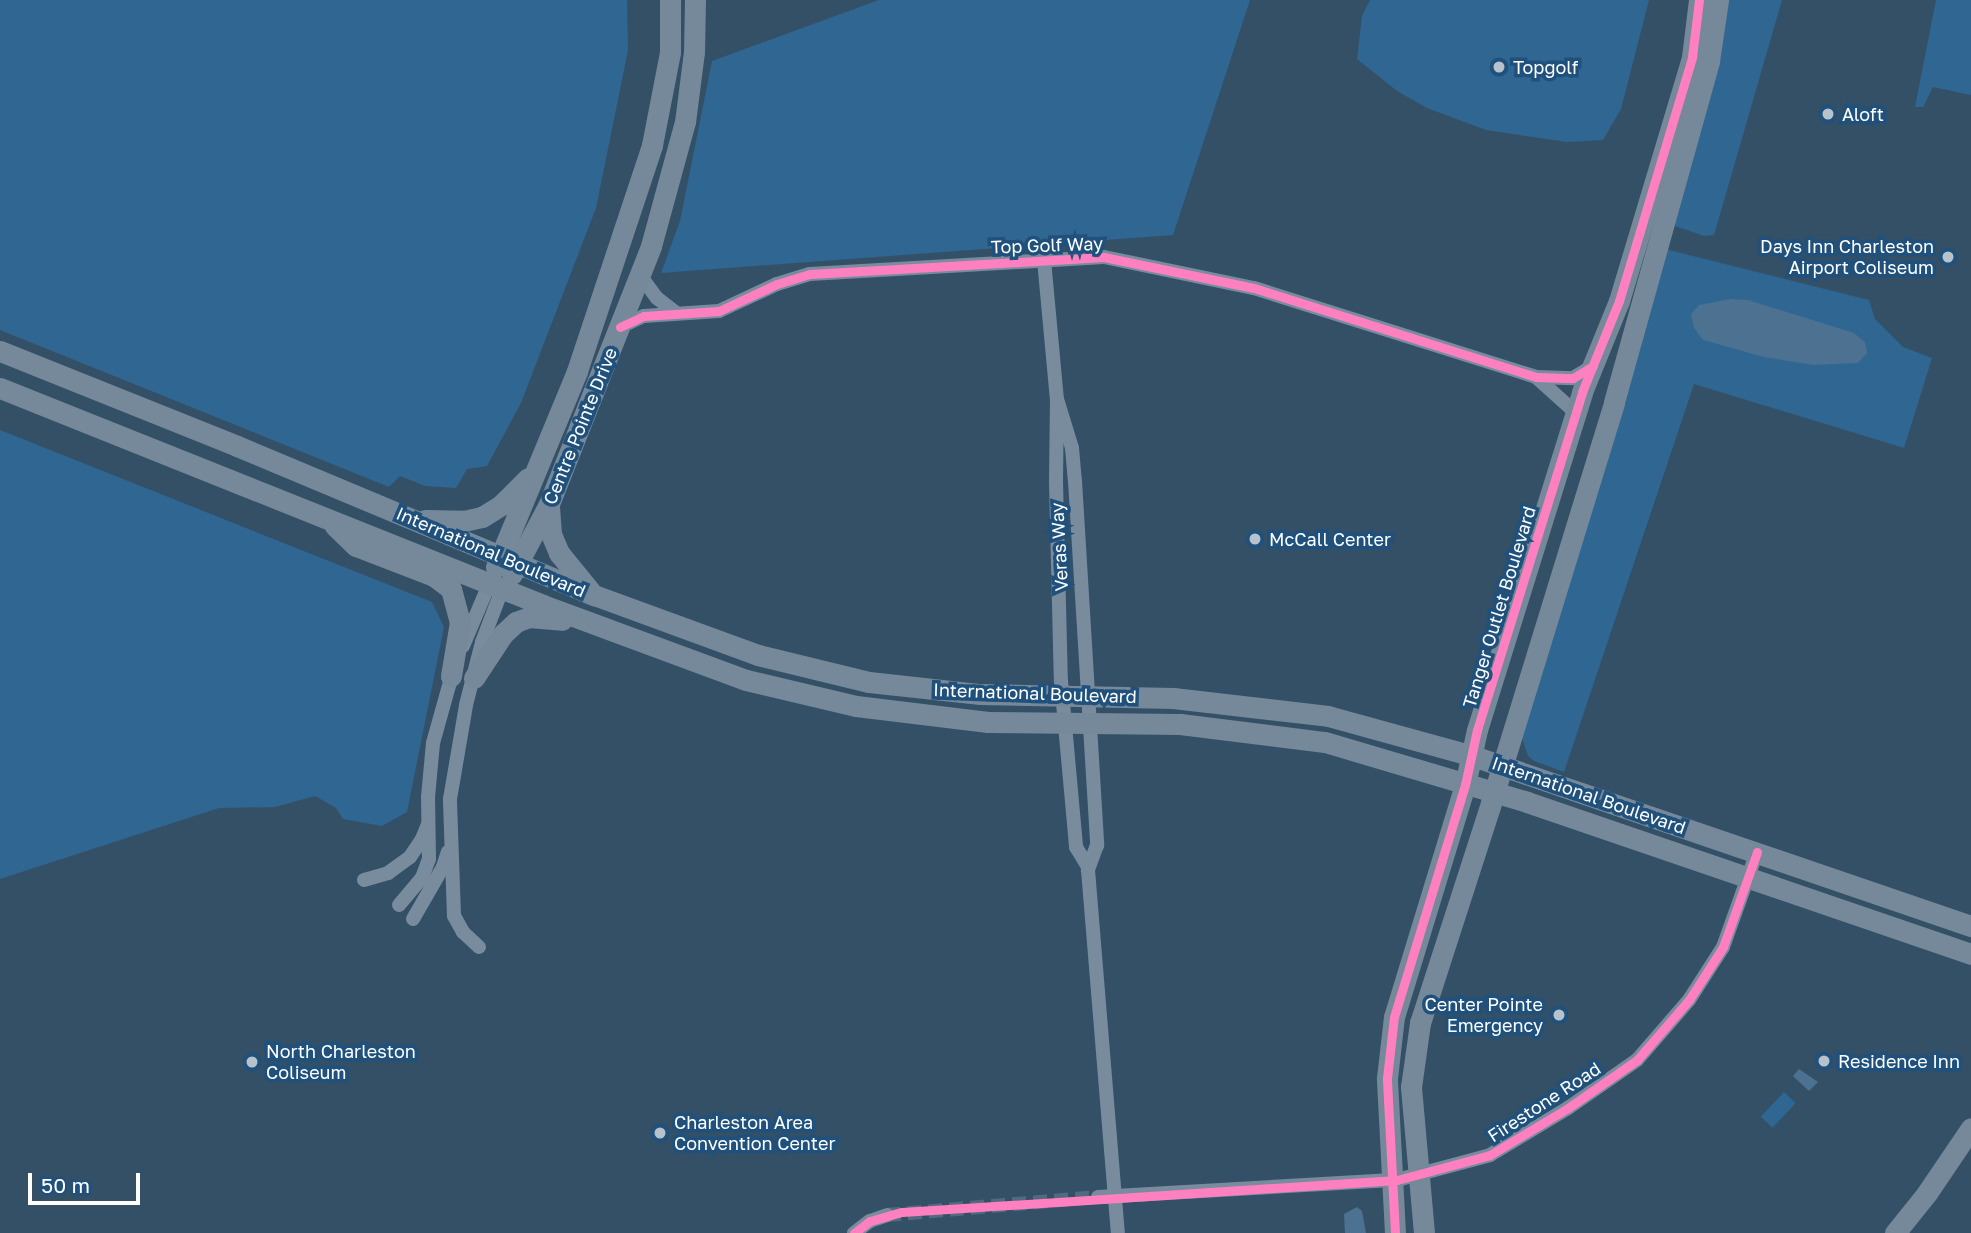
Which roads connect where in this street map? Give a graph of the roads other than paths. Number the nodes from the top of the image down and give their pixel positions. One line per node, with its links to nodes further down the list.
1 (670, 0): 15 (main road, Centre Pointe Drive)
2 (695, 0): 6 (main road, Centre Pointe Drive)
3 (1699, 0): 10 (main road, Tanger Outlet Boulevard)
4 (1718, 0): 30 (main road)
5 (1044, 260): 7 (street, Top Golf Way); 11 (street, Top Golf Way); 13 (street, Veras Way)
6 (640, 275): 7 (street); 8 (main road, Centre Pointe Drive)
7 (676, 313): 8 (street, Top Golf Way)
8 (620, 327): 16 (main road, Centre Pointe Drive)
9 (0, 351): 18 (main road, International Boulevard)
10 (1593, 366): 11 (street, Top Golf Way); 14 (main road, Tanger Outlet Boulevard)
11 (1536, 377): 14 (street, Top Golf Way)
12 (0, 388): 17 (main road, International Boulevard)
13 (1058, 399): 25 (street, Veras Way); 26 (street, Veras Way)
14 (1576, 413): 29 (main road, Tanger Outlet Boulevard)
15 (536, 470): 18 (main road); 19 (main road, Centre Pointe Drive)
16 (549, 504): 19 (main road, Centre Pointe Drive); 21 (main road)
17 (326, 517): 20 (main road, International Boulevard); 23 (main road)
18 (413, 519): 19 (main road, International Boulevard)
19 (510, 560): 20 (main road); 21 (main road, International Boulevard)
20 (496, 585): 22 (main road, International Boulevard); 23 (street); 24 (street)
21 (594, 596): 25 (main road, International Boulevard)
22 (594, 624): 24 (main road); 27 (main road, International Boulevard)
23 (451, 676): 33 (street)
24 (474, 678): 34 (street)
25 (1063, 696): 26 (main road, International Boulevard); 27 (street, Veras Way)
26 (1087, 696): 28 (street, Veras Way); 29 (main road, International Boulevard)
27 (1066, 723): 28 (main road, International Boulevard); 36 (street, Veras Way)
28 (1087, 723): 31 (main road, International Boulevard); 36 (street, Veras Way)
29 (1473, 756): 30 (main road, International Boulevard); 31 (main road, Tanger Outlet Boulevard)
30 (1502, 766): 32 (main road); 35 (main road, International Boulevard)
31 (1465, 785): 32 (main road, International Boulevard); 46 (main road, Tanger Outlet Boulevard)
32 (1494, 792): 37 (main road, International Boulevard); 45 (main road)
33 (429, 820): 38 (street); 39 (street)
34 (450, 846): 40 (street); 42 (street)
35 (1757, 852): 37 (street, Firestone Road); 41 (main road, International Boulevard)
36 (1088, 866): 47 (street)
37 (1749, 877): 43 (main road, International Boulevard); 45 (street, Firestone Road)
38 (364, 880)
39 (399, 905)
40 (414, 919)
41 (1971, 926)
42 (480, 947)
43 (1971, 954)
44 (1971, 1128): 54 (main road)
45 (1418, 1175): 46 (street, Firestone Road); 53 (main road)
46 (1391, 1180): 47 (street, Firestone Road); 52 (main road, Tanger Outlet Boulevard)
47 (1115, 1196): 48 (street, Firestone Road); 51 (street)
48 (1098, 1197)
49 (887, 1215): 50 (street)
50 (854, 1233)
51 (1118, 1233)
52 (1395, 1233)
53 (1424, 1233)
54 (1895, 1233)

